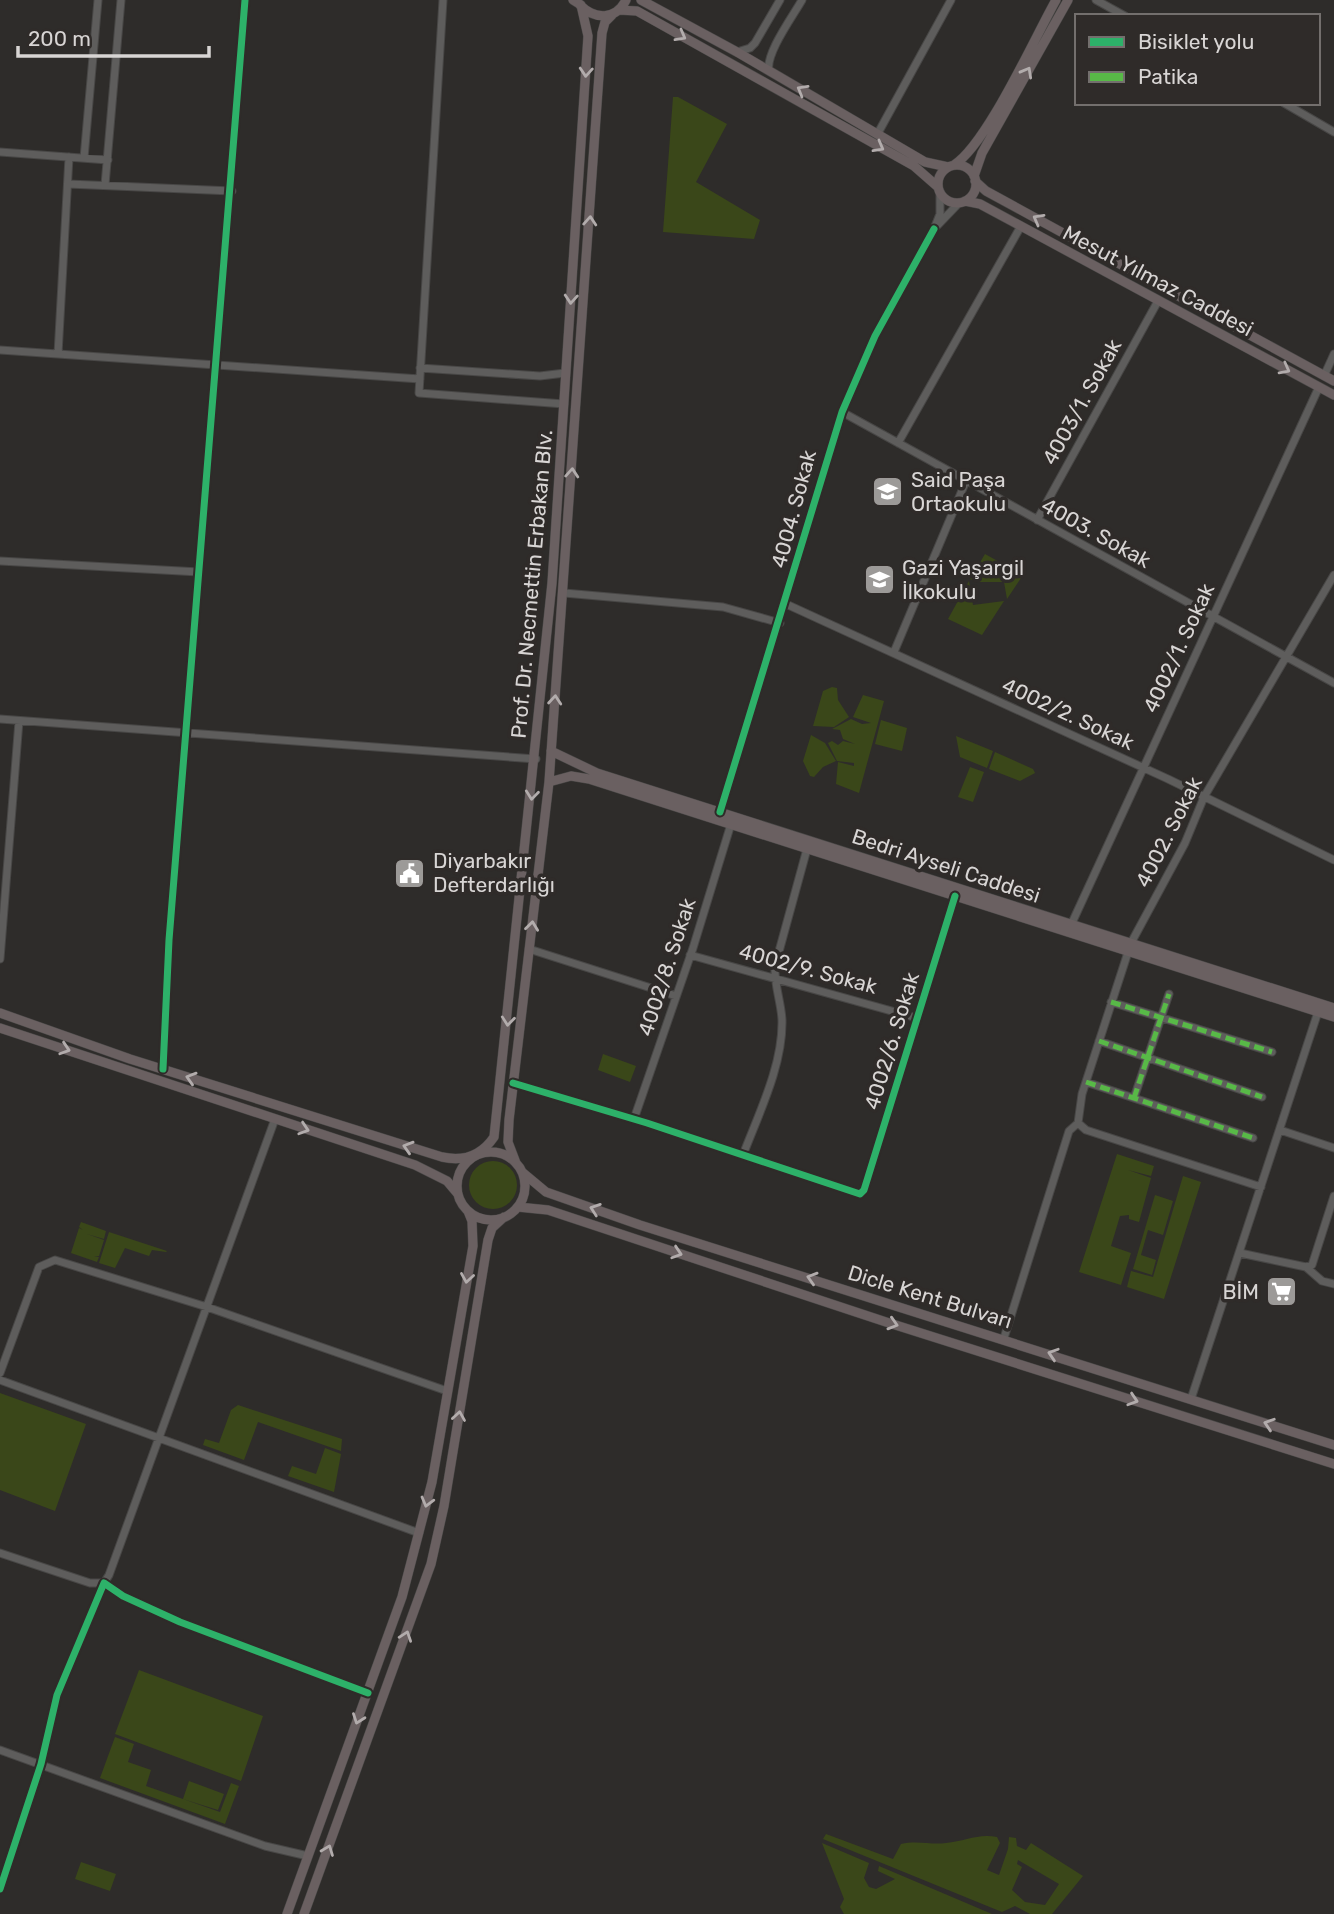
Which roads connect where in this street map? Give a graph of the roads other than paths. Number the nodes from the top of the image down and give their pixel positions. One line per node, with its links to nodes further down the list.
1 (98, 0): 23 (street)
2 (121, 0): 24 (street)
3 (246, 0): 30 (street)
4 (443, 0): 39 (street)
5 (626, 0): 14 (main road, Prof. Dr. Necmettin Erbakan Blv.)
6 (641, 0): 16 (main road)
7 (780, 0): 16 (street)
8 (802, 0): 17 (street)
9 (951, 0): 20 (street)
10 (1056, 0): 25 (main road)
11 (1068, 0): 26 (main road, one-way to 11)
12 (1096, 0): 15 (street)
13 (577, 2): 14 (main road); 40 (main road, Prof. Dr. Necmettin Erbakan Blv., one-way to 40)
14 (616, 12): 29 (main road, one-way to 29); 54 (main road, Prof. Dr. Necmettin Erbakan Blv., one-way to 14)
15 (1121, 14)
16 (737, 52): 17 (main road)
17 (769, 71): 20 (main road, one-way to 17)
18 (1287, 105): 19 (street)
19 (1334, 132)
20 (878, 133): 25 (main road)
21 (0, 152): 22 (street)
22 (69, 157): 23 (street); 27 (street)
23 (84, 158): 24 (street)
24 (108, 160): 28 (street)
25 (951, 166): 26 (main road); 29 (main road)
26 (975, 179): 31 (main road); 41 (main road, Mesut Yılmaz Caddesi, one-way to 26)
27 (68, 184): 28 (street); 36 (street)
28 (105, 185): 30 (street)
29 (939, 190): 31 (main road); 33 (street)
30 (232, 191): 38 (street)
31 (962, 202): 32 (main road, Mesut Yılmaz Caddesi); 33 (street)
32 (1021, 226): 34 (main road, Mesut Yılmaz Caddesi); 48 (street)
33 (934, 229): 47 (street, 4004. Sokak)
34 (1158, 301): 44 (main road, Mesut Yılmaz Caddesi, one-way to 44); 50 (street, 4003/1. Sokak)
35 (0, 350): 36 (street)
36 (58, 354): 38 (street)
37 (1334, 354): 41 (street)
38 (217, 365): 42 (street); 52 (street)
39 (420, 368): 40 (street); 42 (street)
40 (565, 373): 46 (main road, Prof. Dr. Necmettin Erbakan Blv.)
41 (1324, 376): 43 (main road, Mesut Yılmaz Caddesi)
42 (420, 379): 46 (street)
43 (1334, 381)
44 (1318, 387): 45 (main road, Mesut Yılmaz Caddesi); 56 (street, 4002/1. Sokak)
45 (1334, 395)
46 (564, 404): 65 (main road, Prof. Dr. Necmettin Erbakan Blv.)
47 (842, 412): 48 (street, 4003. Sokak); 55 (street, 4004. Sokak)
48 (898, 443): 49 (street, 4003. Sokak)
49 (966, 481): 50 (street, 4003. Sokak); 58 (street)
50 (1037, 520): 56 (street, 4003. Sokak)
51 (0, 561): 52 (street)
52 (199, 572): 63 (street)
53 (1334, 575): 59 (street, 4002. Sokak)
54 (564, 593): 57 (street); 64 (main road, Prof. Dr. Necmettin Erbakan Blv., one-way to 54)
55 (786, 604): 57 (street, 4004. Sokak); 58 (street, 4002/2. Sokak)
56 (1213, 617): 59 (street, 4003. Sokak); 66 (street, 4002/1. Sokak)
57 (780, 623): 69 (street, 4004. Sokak)
58 (894, 652): 66 (street, 4002/2. Sokak)
59 (1288, 657): 60 (street, 4003. Sokak); 68 (street, 4002. Sokak)
60 (1334, 684)
61 (0, 719): 62 (street)
62 (19, 721): 63 (street); 78 (street)
63 (186, 735): 65 (street); 93 (street)
64 (551, 751): 67 (main road, Prof. Dr. Necmettin Erbakan Blv.); 69 (main road, Bedri Ayseli Caddesi)
65 (536, 759): 105 (main road, Prof. Dr. Necmettin Erbakan Blv., one-way to 105)
66 (1142, 767): 68 (street, 4002/2. Sokak); 74 (street, 4002/1. Sokak)
67 (549, 782): 70 (main road, Bedri Ayseli Caddesi); 76 (main road, Prof. Dr. Necmettin Erbakan Blv., one-way to 67)
68 (1204, 797): 72 (street, 4002/2. Sokak); 75 (street, 4002. Sokak)
69 (720, 812): 74 (main road, Bedri Ayseli Caddesi)
70 (731, 824): 71 (main road, Bedri Ayseli Caddesi); 77 (street, 4002/8. Sokak)
71 (807, 849): 73 (main road, Bedri Ayseli Caddesi); 79 (street)
72 (1334, 860)
73 (955, 896): 75 (main road, Bedri Ayseli Caddesi); 87 (street, 4002/6. Sokak)
74 (1071, 925): 75 (main road, Bedri Ayseli Caddesi)
75 (1129, 947): 82 (street, 4002. Sokak); 83 (main road, Bedri Ayseli Caddesi); 84 (main road, Bedri Ayseli Caddesi)
76 (529, 949): 81 (street); 95 (main road, Prof. Dr. Necmettin Erbakan Blv.)
77 (691, 955): 79 (street, 4002/9. Sokak); 81 (street, 4002/8. Sokak)
78 (0, 959)
79 (774, 978): 87 (street, 4002/9. Sokak); 104 (street)
80 (1169, 994): 88 (street)
81 (676, 996): 99 (street, 4002/8. Sokak)
82 (1111, 1002): 88 (street); 90 (street, 4002. Sokak)
83 (1334, 1008)
84 (1318, 1012): 86 (main road, Bedri Ayseli Caddesi); 101 (street)
85 (0, 1013): 93 (main road)
86 (1334, 1017)
87 (917, 1018): 104 (street, 4002/6. Sokak)
88 (1161, 1018): 91 (street); 92 (street)
89 (0, 1028): 98 (main road, one-way to 98)
90 (1099, 1041): 92 (street); 94 (street, 4002. Sokak)
91 (1272, 1052)
92 (1147, 1058): 96 (street); 97 (street)
93 (163, 1069): 105 (main road, one-way to 93)
94 (1086, 1082): 97 (street); 100 (street, 4002. Sokak)
95 (513, 1083): 99 (street); 106 (main road, Prof. Dr. Necmettin Erbakan Blv.)
96 (1262, 1097)
97 (1134, 1098): 102 (street)
98 (275, 1119): 109 (main road, one-way to 109); 117 (street)
99 (634, 1119): 104 (street)
100 (1078, 1123): 108 (street); 118 (street, 4002. Sokak)
101 (1280, 1130): 103 (street); 108 (street)
102 (1253, 1139)
103 (1334, 1148)
104 (743, 1155)
105 (474, 1157): 106 (main road); 109 (main road)
106 (516, 1163): 107 (main road)
107 (522, 1172): 111 (main road); 118 (main road, Dicle Kent Bulvarı, one-way to 107)
108 (1261, 1187): 114 (street)
109 (458, 1194): 112 (main road)
110 (1334, 1196): 115 (street)
111 (518, 1207): 113 (main road); 125 (main road, Dicle Kent Bulvarı, one-way to 125)
112 (468, 1211): 113 (main road); 121 (main road, one-way to 121)
113 (504, 1217): 135 (main road, one-way to 113)
114 (1240, 1253): 115 (street); 122 (street)
115 (1306, 1267): 116 (street)
116 (1334, 1284)
117 (207, 1307): 119 (street); 121 (street); 123 (street)
118 (1004, 1338): 122 (main road, Dicle Kent Bulvarı, one-way to 118)
119 (0, 1373)
120 (0, 1380): 123 (street)
121 (447, 1391): 126 (main road, one-way to 126)
122 (1192, 1399): 124 (main road, Dicle Kent Bulvarı, one-way to 122)
123 (160, 1438): 126 (street); 128 (street)
124 (1334, 1445)
125 (1334, 1464)
126 (419, 1533): 129 (main road)
127 (0, 1553): 128 (street)
128 (104, 1583): 129 (street); 131 (street)
129 (368, 1693): 132 (main road, one-way to 132)
130 (0, 1750): 131 (street)
131 (41, 1764): 132 (street); 133 (street)
132 (308, 1856): 134 (main road)
133 (0, 1889)
134 (287, 1914)
135 (304, 1914)

